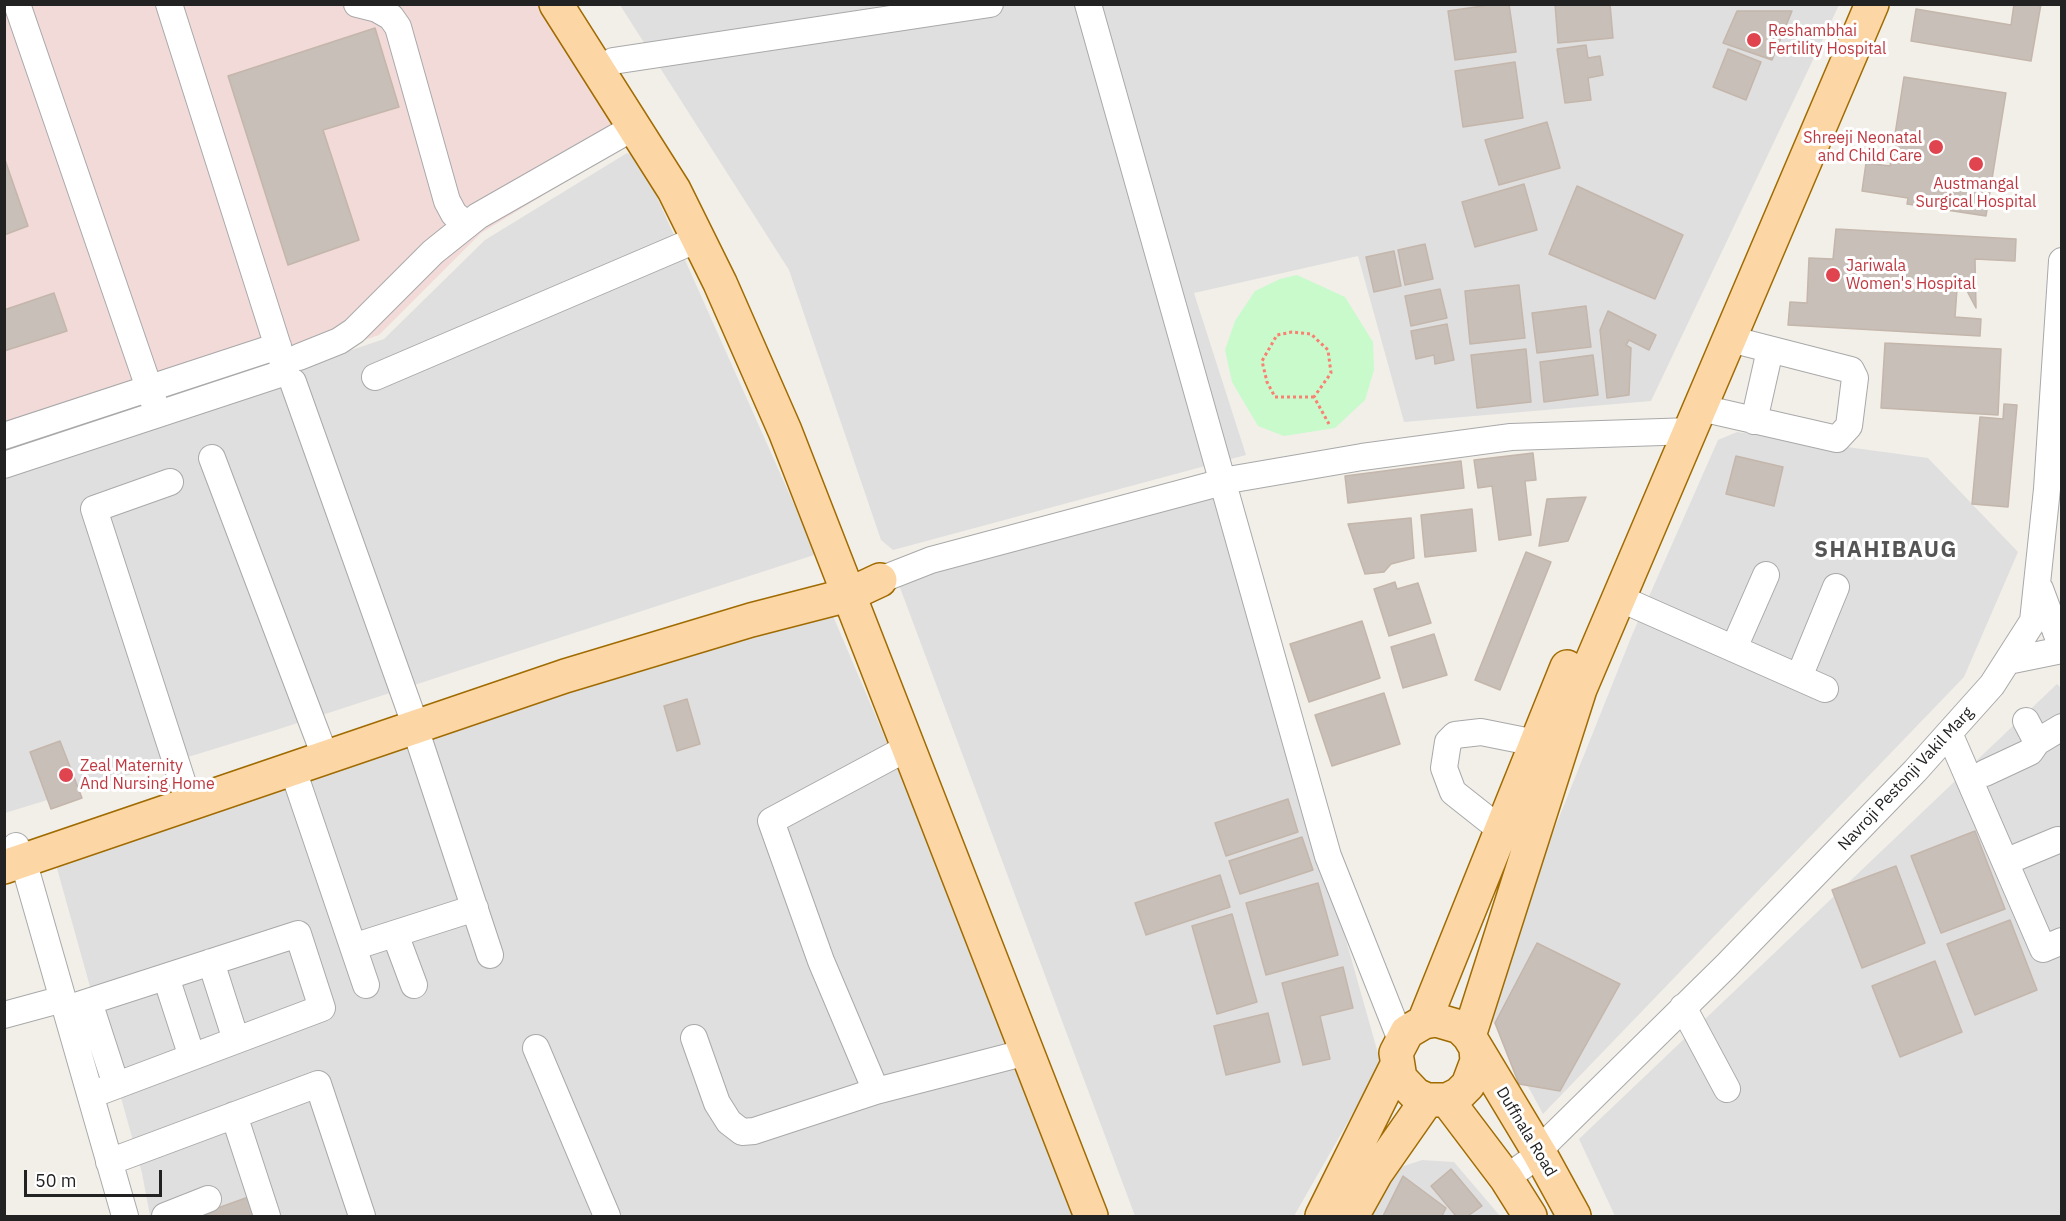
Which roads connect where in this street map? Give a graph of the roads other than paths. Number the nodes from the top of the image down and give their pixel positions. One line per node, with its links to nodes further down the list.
1 (17, 4): 20 (street)
2 (168, 4): 18 (street)
3 (357, 4): 13 (street)
4 (556, 4): 12 (main road)
5 (579, 4): 11 (main road)
6 (990, 4): 11 (street)
7 (1088, 4): 28 (street)
8 (1857, 4): 23 (main road)
9 (1872, 4): 16 (main road)
10 (1888, 4): 16 (main road)
11 (613, 62): 31 (main road)
12 (634, 127): 13 (street); 14 (main road)
13 (467, 225): 18 (street)
14 (698, 239): 19 (street); 31 (main road)
15 (2061, 261): 30 (street, Navroji Pestonji Vakil Marg)
16 (1733, 333): 17 (street); 23 (main road)
17 (1770, 350): 22 (street); 22 (street)
18 (289, 364): 20 (street); 21 (street); 39 (street)
19 (375, 377)
20 (149, 387): 21 (street); 24 (street)
21 (158, 414): 26 (street)
22 (1754, 421): 23 (street)
23 (1689, 423): 28 (street); 33 (main road); 43 (main road)
24 (4, 436)
25 (212, 458): 42 (street)
26 (4, 465)
27 (170, 482): 47 (street)
28 (1224, 482): 31 (street); 67 (street)
29 (1766, 575): 34 (street)
30 (2037, 582): 35 (street); 36 (street, Navroji Pestonji Vakil Marg)
31 (859, 585): 39 (main road); 44 (main road); 87 (main road)
32 (1836, 587): 37 (street)
33 (1619, 598): 34 (street); 66 (main road)
34 (1734, 648): 37 (street)
35 (2061, 649): 36 (street)
36 (2008, 661): 41 (street, Navroji Pestonji Vakil Marg)
37 (1799, 677): 38 (street)
38 (1825, 689)
39 (413, 721): 42 (main road); 45 (main road); 52 (street)
40 (2061, 728): 46 (street)
41 (1949, 733): 51 (street); 62 (street, Navroji Pestonji Vakil Marg)
42 (320, 743): 47 (main road)
43 (1536, 743): 48 (main road); 48 (street)
44 (909, 747): 69 (main road); 73 (street)
45 (293, 770): 50 (main road); 55 (street)
46 (1985, 773)
47 (185, 790): 50 (main road)
48 (1501, 830): 67 (main road)
49 (2058, 840): 51 (street)
50 (12, 856): 61 (street)
51 (2005, 862): 54 (street)
52 (475, 908): 53 (street); 56 (street)
53 (394, 934): 55 (street); 60 (street)
54 (2061, 941)
55 (353, 947): 59 (street)
56 (490, 955)
57 (211, 962): 58 (street); 65 (street); 65 (street)
58 (166, 977): 61 (street); 70 (street)
59 (366, 985)
60 (414, 985)
61 (73, 1003): 63 (street); 71 (street); 74 (street)
62 (1683, 1007): 72 (street); 77 (street, Navroji Pestonji Vakil Marg)
63 (4, 1016)
64 (694, 1038): 73 (street)
65 (237, 1040): 70 (street)
66 (1472, 1042): 67 (main road); 75 (main road); 77 (main road, Duffnala Road)
67 (1407, 1043): 75 (main road); 88 (main road)
68 (536, 1048): 85 (street)
69 (1027, 1052): 73 (street); 86 (main road)
70 (192, 1057): 71 (street)
71 (116, 1085): 74 (street)
72 (1727, 1089)
73 (876, 1091)
74 (91, 1095): 78 (street)
75 (1437, 1100): 79 (main road); 89 (main road)
76 (234, 1115): 78 (street); 83 (street); 84 (street)
77 (1540, 1154): 79 (street, Navroji Pestonji Vakil Marg); 91 (main road, Duffnala Road)
78 (109, 1162): 81 (street)
79 (1506, 1178): 90 (main road)
80 (208, 1199): 82 (street)
81 (125, 1216)
82 (165, 1216)
83 (267, 1216)
84 (362, 1216)
85 (607, 1216)
86 (1090, 1216)
87 (1108, 1216)
88 (1322, 1216)
89 (1353, 1216)
90 (1530, 1216)
91 (1574, 1216)

